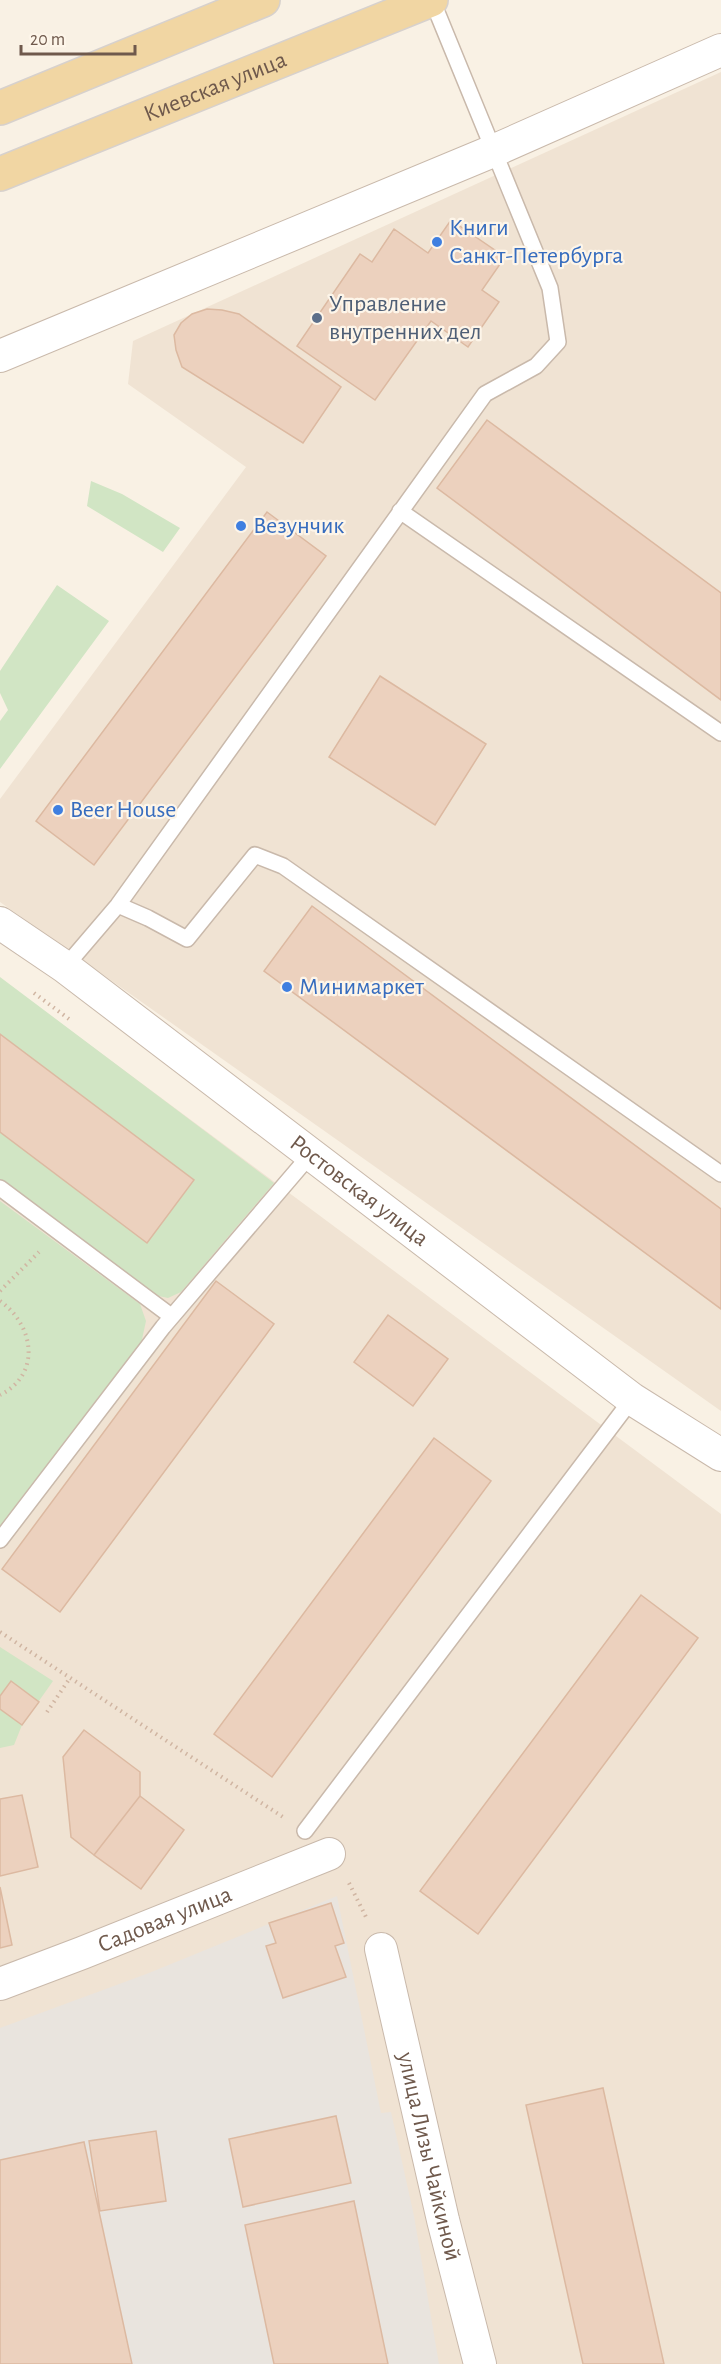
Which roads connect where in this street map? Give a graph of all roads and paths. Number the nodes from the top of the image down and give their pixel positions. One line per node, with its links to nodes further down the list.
1 (263, 0): 4 (main road)
2 (432, 0): 5 (lane); 6 (main road, Киевская улица)
3 (721, 50): 5 (street)
4 (0, 108)
5 (493, 152): 7 (street); 8 (lane)
6 (0, 174)
7 (0, 356)
8 (400, 511): 9 (lane); 10 (lane)
9 (721, 733)
10 (118, 905): 12 (lane); 14 (lane)
11 (0, 923): 12 (street, Ростовская улица)
12 (65, 967): 13 (street, Ростовская улица)
13 (311, 1154): 19 (lane); 21 (street, Ростовская улица)
14 (721, 1174)
15 (0, 1188): 16 (lane)
16 (58, 1232): 17 (path); 19 (lane)
17 (0, 1291)
18 (0, 1301): 20 (path)
19 (171, 1316): 23 (lane)
20 (0, 1395)
21 (632, 1399): 22 (street, Ростовская улица); 27 (lane)
22 (721, 1455)
23 (0, 1540)
24 (0, 1632): 25 (path)
25 (70, 1678): 26 (path); 27 (path)
26 (47, 1712)
27 (305, 1831)
28 (329, 1854): 29 (path); 30 (street, Садовая улица)
29 (381, 1949): 31 (street, улица Лизы Чайкиной)
30 (0, 1984)
31 (480, 2364)

